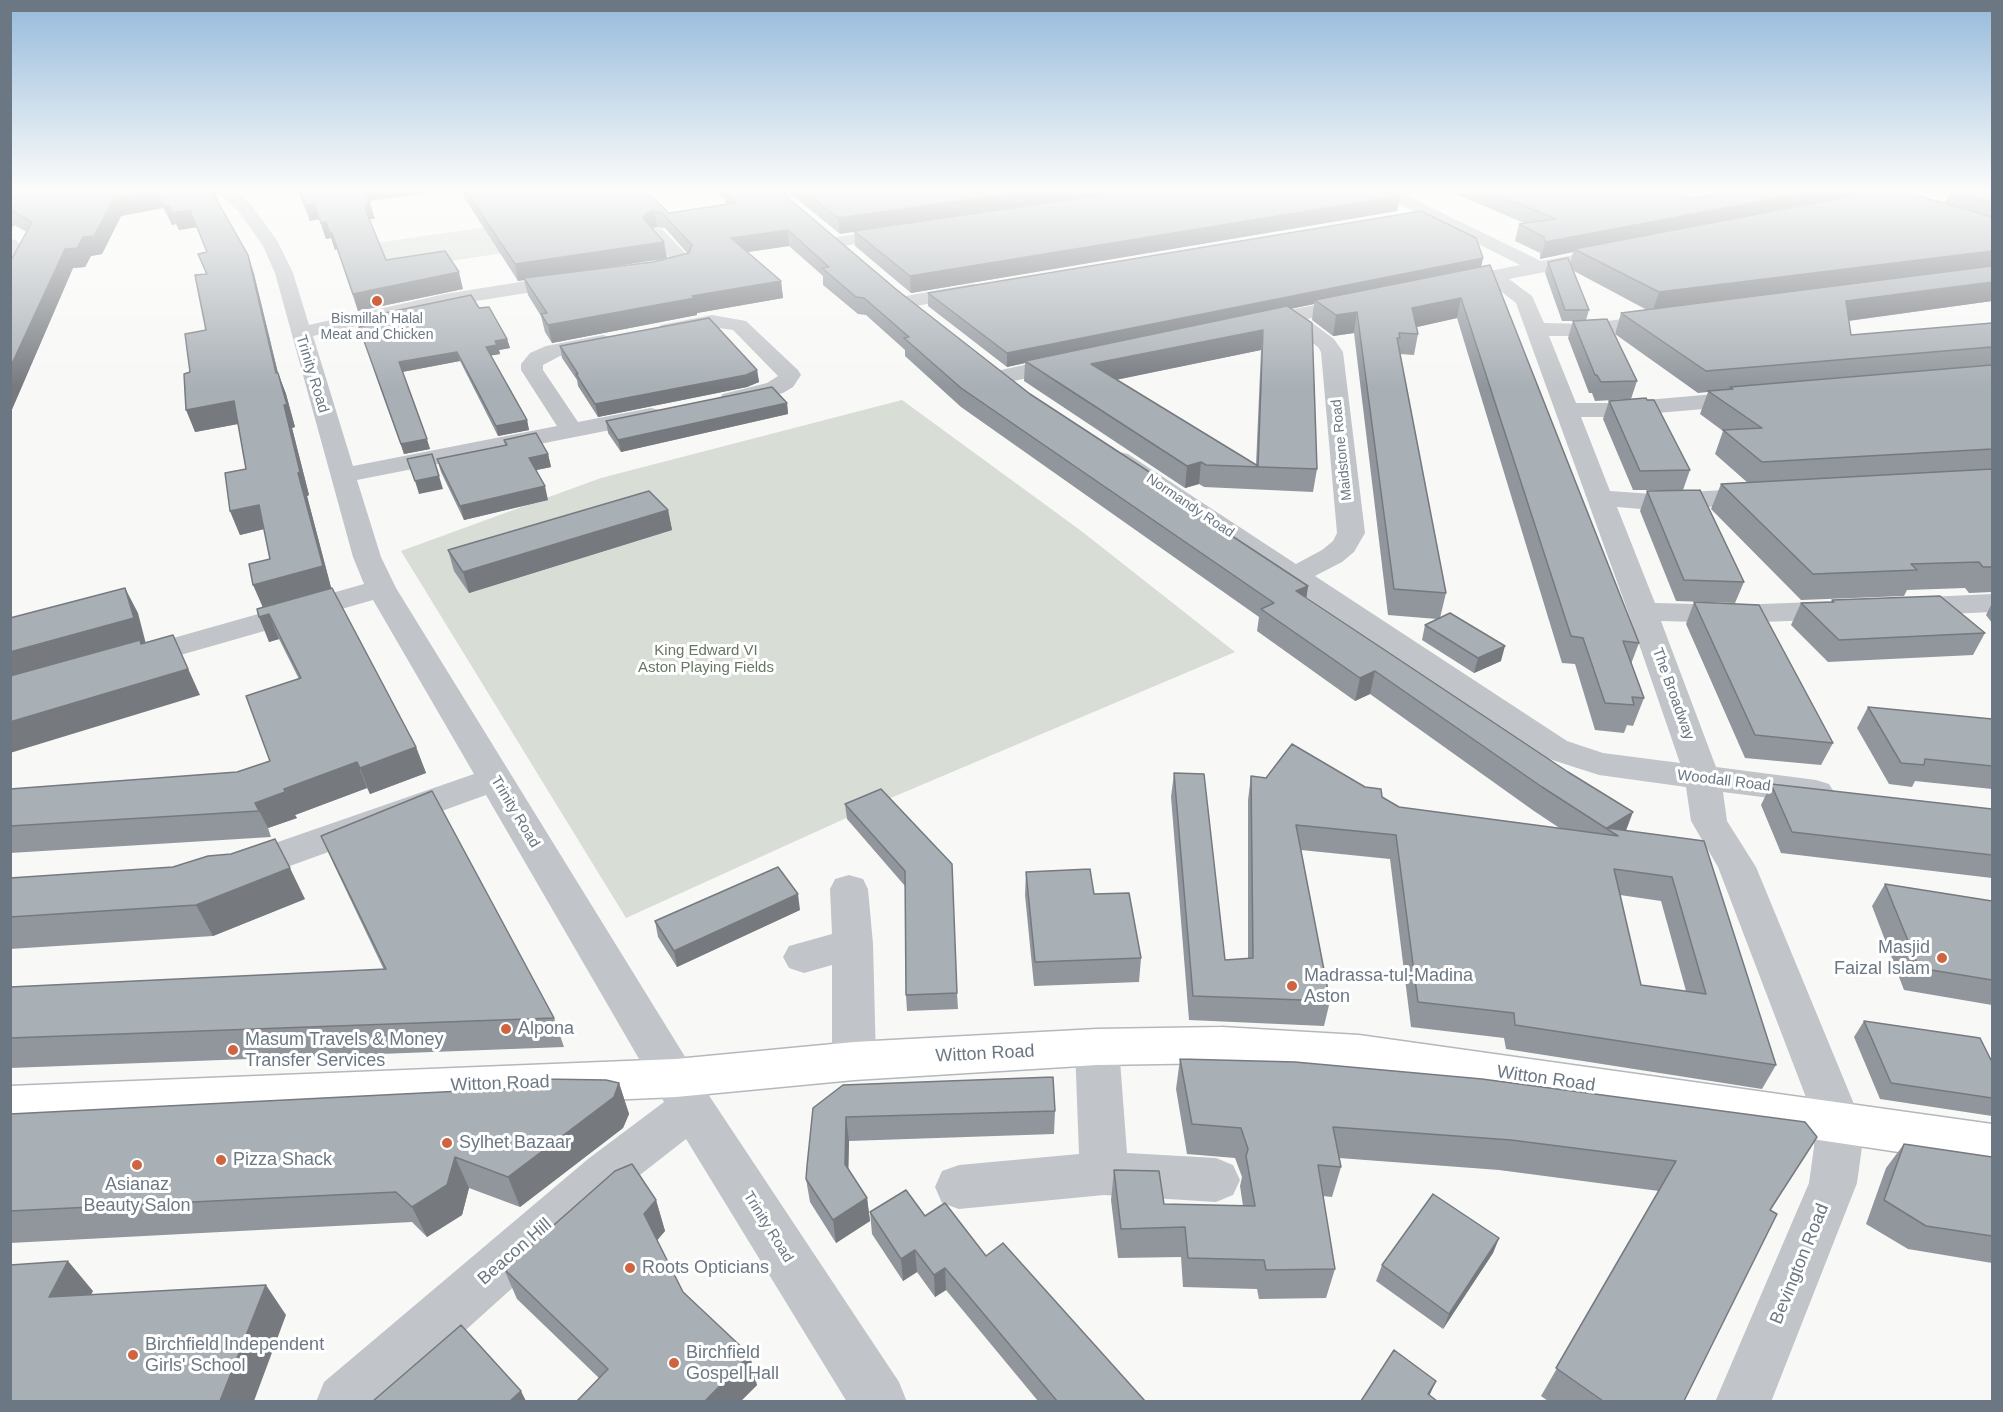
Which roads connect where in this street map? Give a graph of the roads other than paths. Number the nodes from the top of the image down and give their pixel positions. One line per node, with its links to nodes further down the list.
1 (277, 257): 21 (street, Trinity Road)
2 (678, 257): 9 (street)
3 (856, 257): 6 (street)
4 (1518, 257): 7 (street)
5 (1596, 257): 7 (street)
6 (863, 264)
7 (1540, 268): 10 (street)
8 (491, 273): 14 (street)
9 (626, 274)
10 (1493, 276): 12 (street); 20 (street, The Broadway)
11 (586, 278): 14 (street)
12 (1459, 283)
13 (988, 288): 18 (street)
14 (503, 290): 21 (street)
15 (1379, 298): 16 (street)
16 (1288, 316): 19 (street); 35 (street, Maidstone Road)
17 (1678, 318): 20 (street)
18 (934, 324)
19 (1231, 328)
20 (1535, 329): 28 (street, The Broadway)
21 (300, 333): 32 (street, Trinity Road)
22 (647, 333): 27 (street)
23 (624, 337): 30 (street)
24 (1092, 357): 25 (street)
25 (1023, 394)
26 (1767, 397): 28 (street)
27 (711, 403)
28 (1566, 410): 34 (street, The Broadway)
29 (669, 411): 30 (street)
30 (572, 431): 32 (street)
31 (1098, 445): 35 (street, Normandy Road)
32 (344, 475): 36 (street, Trinity Road)
33 (1782, 495): 34 (street)
34 (1600, 498): 38 (street, The Broadway)
35 (1295, 576): 40 (street, Normandy Road)
36 (381, 588): 39 (street); 41 (street, Trinity Road)
37 (1992, 603): 38 (street)
38 (1643, 612): 42 (street, The Broadway)
39 (111, 666)
40 (1599, 764): 42 (street, Woodall Road)
41 (495, 779): 44 (street); 50 (street, Trinity Road)
42 (1703, 779): 43 (street, Woodall Road); 52 (street, The Broadway)
43 (1850, 795)
44 (211, 871)
45 (849, 889): 46 (street)
46 (853, 944): 47 (street); 49 (street)
47 (804, 957)
48 (1097, 1047): 49 (main road, Witton Road); 52 (main road, Witton Road); 54 (street)
49 (854, 1061): 50 (main road, Witton Road)
50 (684, 1093): 51 (main road, Witton Road); 57 (street, Beacon Hill); 58 (street, Trinity Road)
51 (10, 1106)
52 (1838, 1121): 53 (main road, Witton Road); 59 (street, Bevington Road)
53 (1992, 1144)
54 (1104, 1173): 55 (street); 56 (street)
55 (1216, 1180)
56 (959, 1187)
57 (344, 1401)
58 (879, 1401)
59 (1743, 1401)

